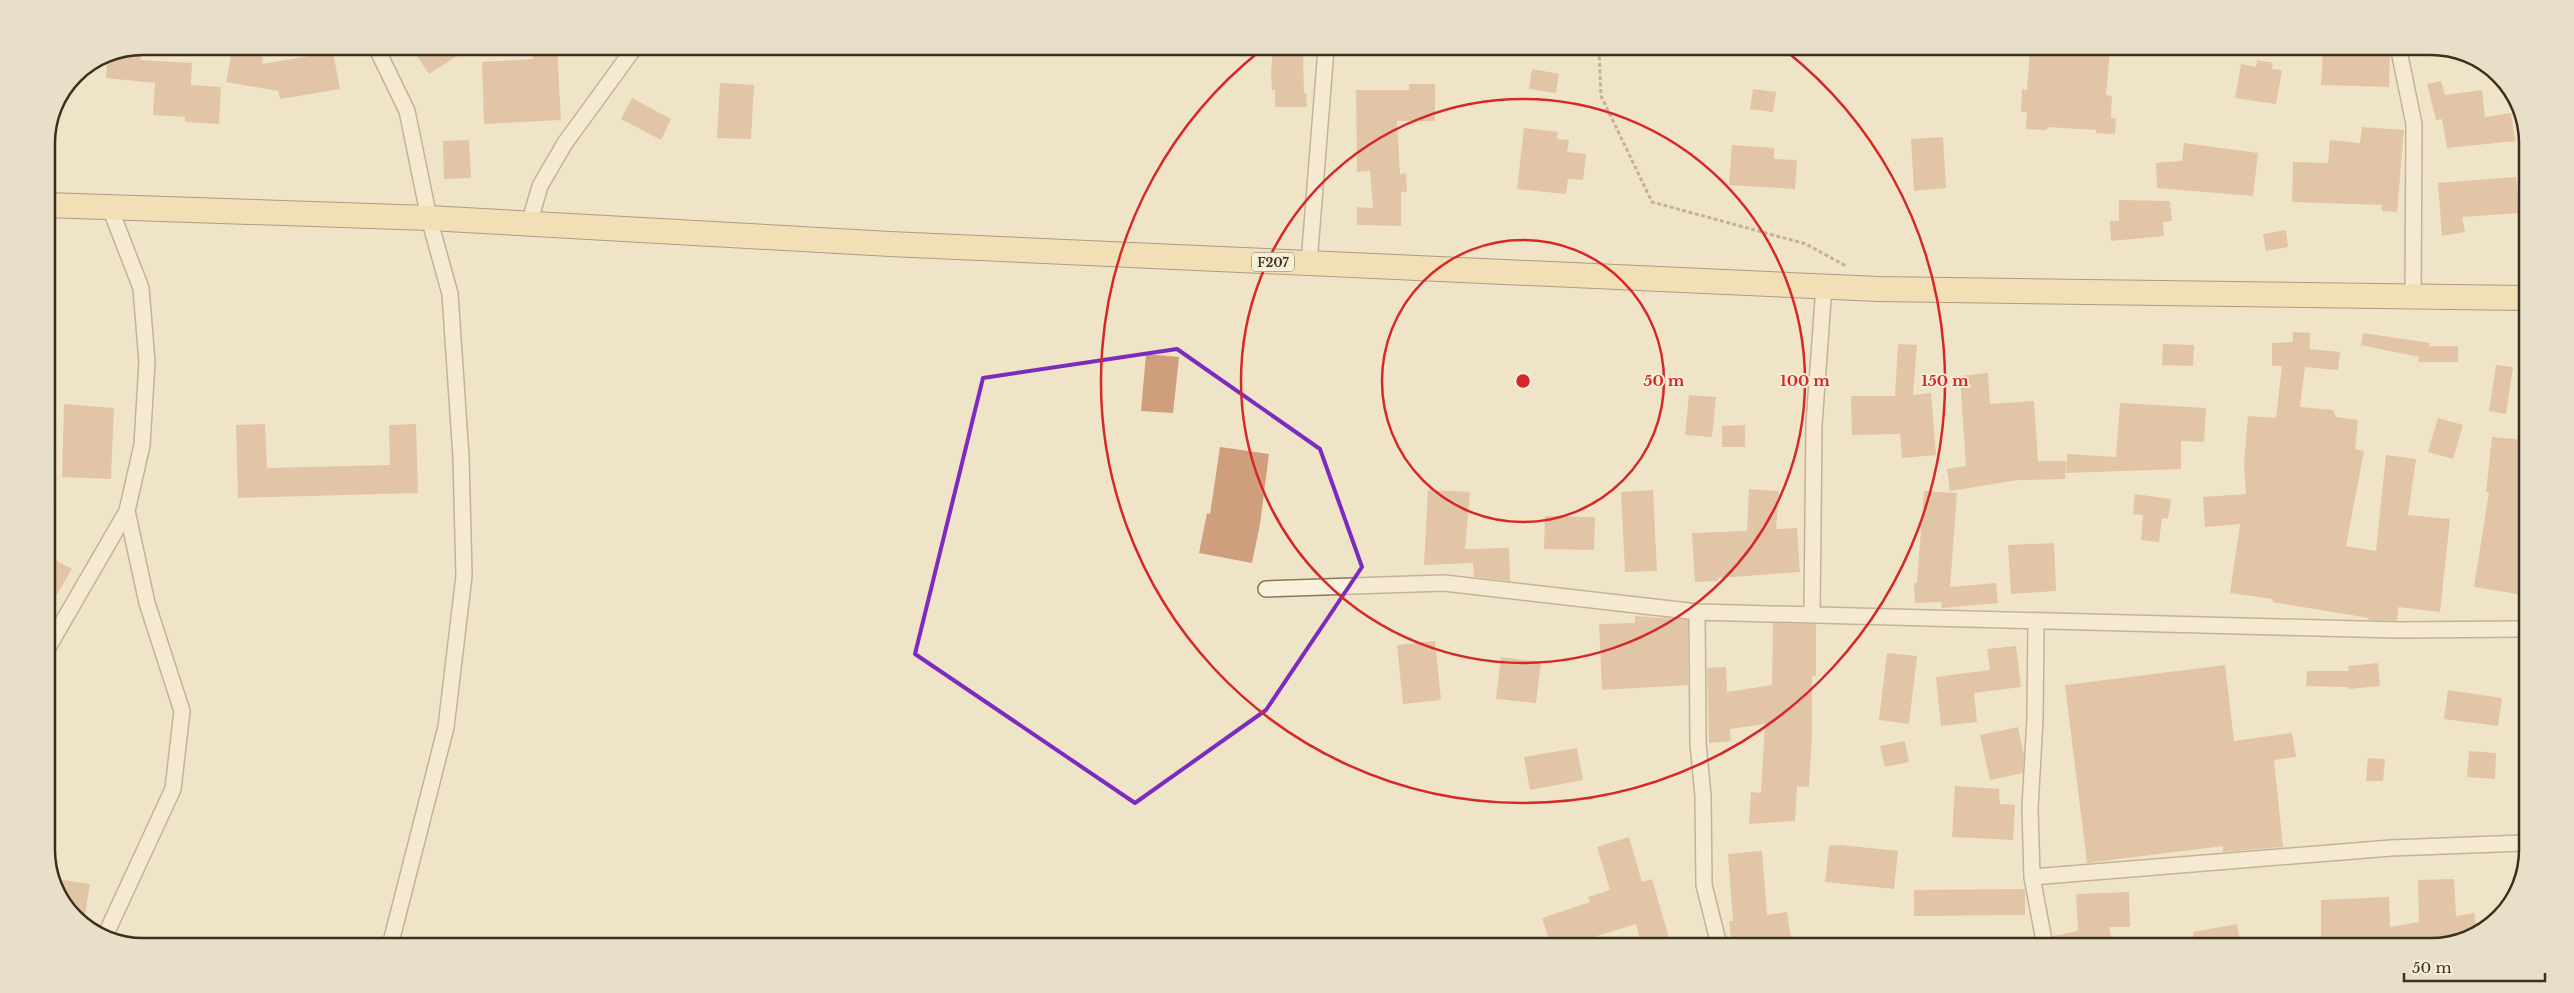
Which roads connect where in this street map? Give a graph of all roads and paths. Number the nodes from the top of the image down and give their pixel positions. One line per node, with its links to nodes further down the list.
1 (380, 55): 8 (street)
2 (629, 55): 9 (street)
3 (1325, 55): 10 (street)
4 (1600, 55): 11 (path)
5 (2400, 55): 13 (street)
6 (55, 205): 7 (main road, F207)
7 (110, 208): 8 (main road, F207); 17 (street)
8 (429, 218): 9 (main road, F207); 27 (street)
9 (529, 224): 10 (main road, F207)
10 (1308, 263): 12 (main road, F207)
11 (1849, 267)
12 (1824, 286): 13 (main road, F207); 20 (street)
13 (2413, 297): 15 (main road, F207)
14 (2519, 298): 15 (main road, F207)
15 (2501, 299): 16 (main road, F207)
16 (2519, 305)
17 (127, 511): 23 (street); 26 (street)
18 (1266, 590): 19 (street)
19 (1697, 612): 20 (street); 28 (street)
20 (1812, 613): 21 (street)
21 (2036, 621): 22 (street); 25 (street)
22 (2519, 629)
23 (55, 635)
24 (2519, 843): 25 (street)
25 (2032, 877): 29 (street)
26 (108, 930)
27 (393, 938)
28 (1717, 938)
29 (2043, 938)

